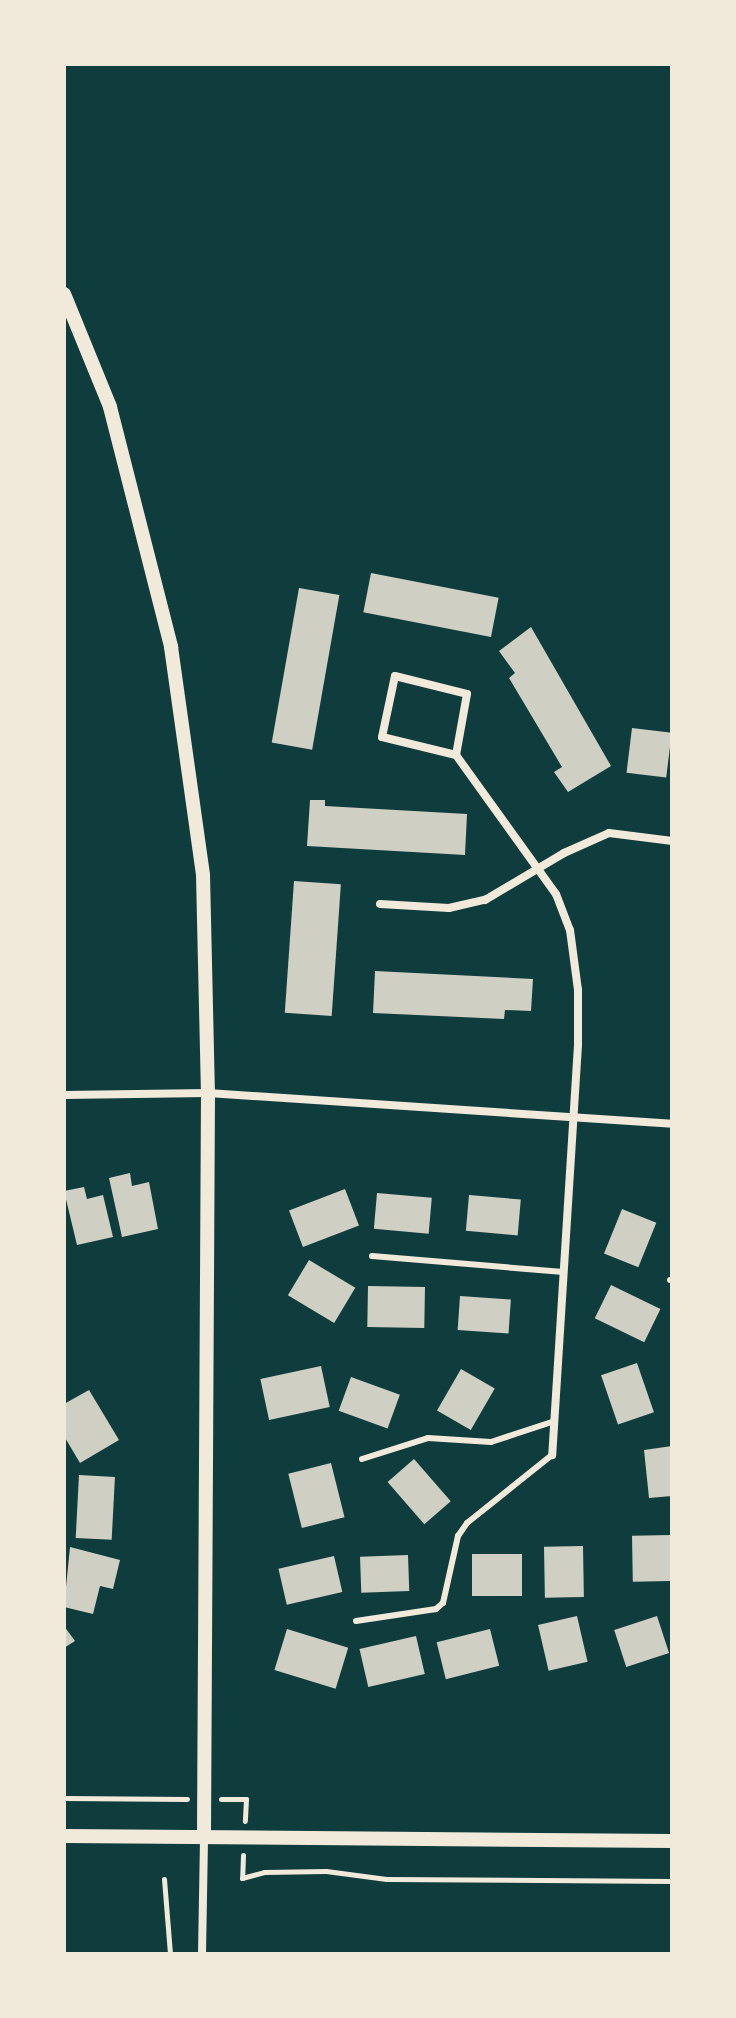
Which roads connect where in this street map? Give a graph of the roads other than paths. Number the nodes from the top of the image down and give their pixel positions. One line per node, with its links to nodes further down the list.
1 (64, 294): 6 (street)
2 (456, 755): 2 (street); 4 (street)
3 (672, 841): 4 (street)
4 (538, 871): 5 (street); 8 (street)
5 (380, 904)
6 (208, 1093): 7 (street); 8 (street); 17 (street)
7 (64, 1095)
8 (573, 1117): 9 (street); 11 (street)
9 (672, 1124)
10 (372, 1256): 11 (lane)
11 (563, 1272): 12 (street)
12 (552, 1422): 13 (street); 14 (lane)
13 (552, 1455): 15 (lane)
14 (362, 1459)
15 (356, 1621)
16 (64, 1836): 17 (street)
17 (204, 1836): 18 (street); 19 (street)
18 (672, 1841)
19 (202, 1954)

